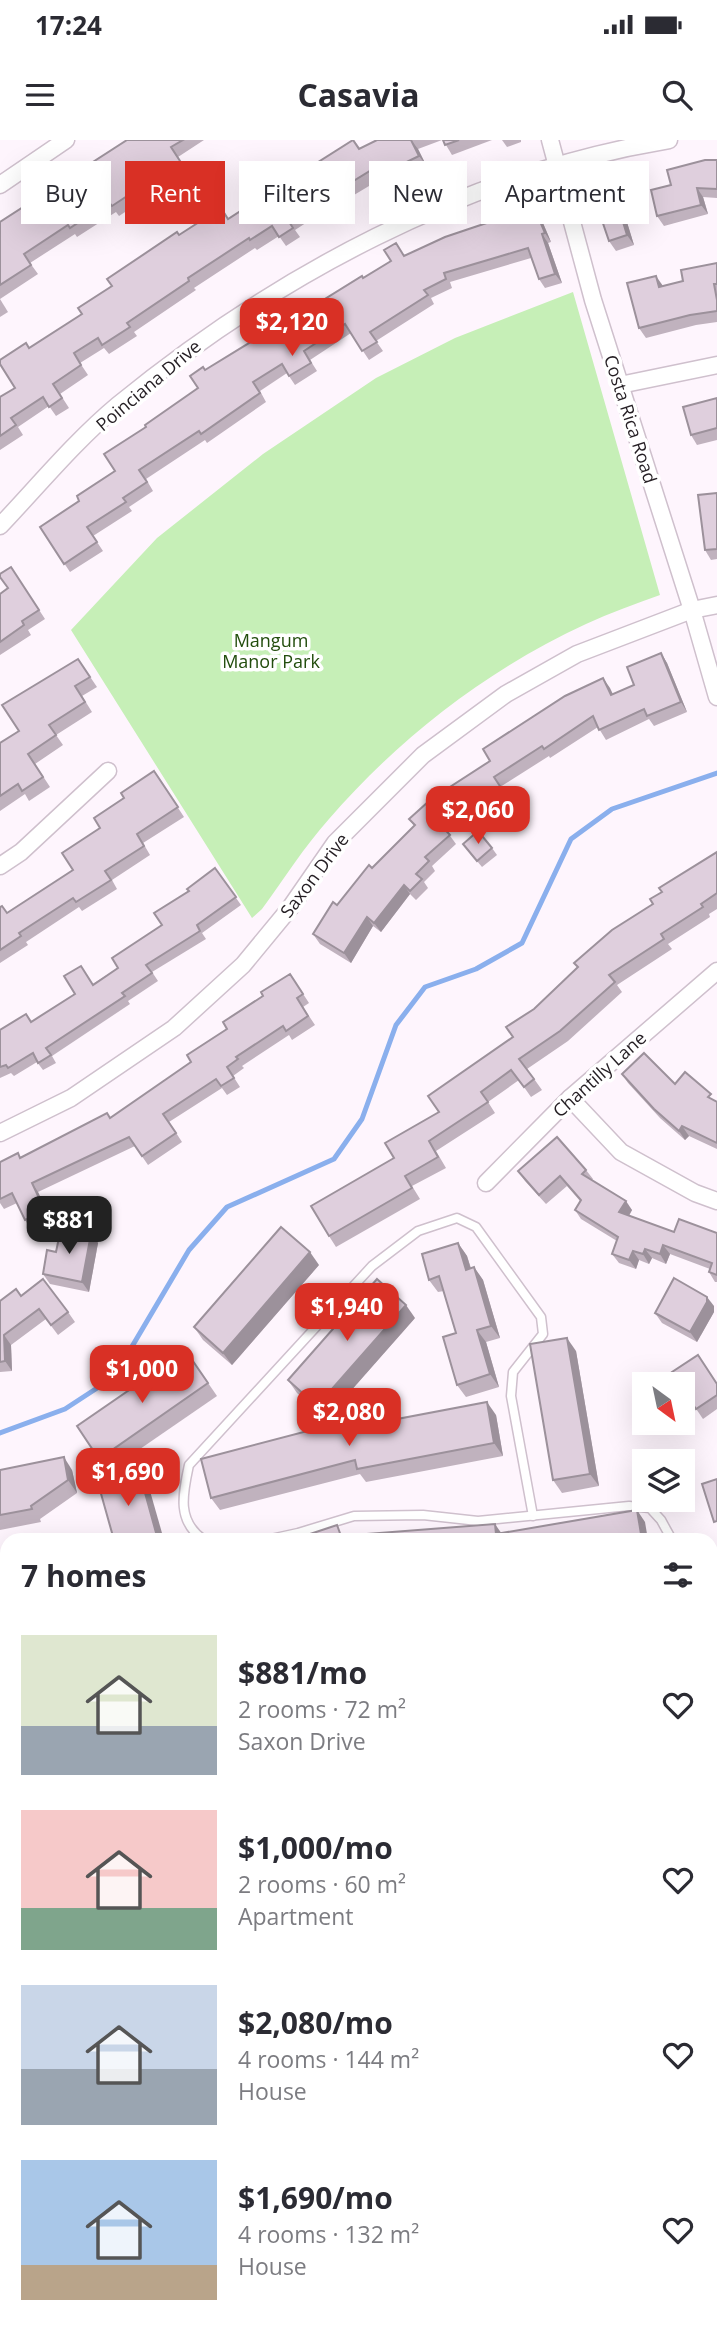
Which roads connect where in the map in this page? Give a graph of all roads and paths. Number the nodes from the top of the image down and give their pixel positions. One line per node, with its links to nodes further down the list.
1 (66, 140): 6 (street)
2 (550, 140): 4 (street, Costa Rica Road)
3 (669, 140): 5 (street, Poinciana Drive)
4 (556, 161)
5 (576, 161)
6 (0, 185)
7 (481, 192): 11 (street, Poinciana Drive)
8 (573, 224): 10 (street, Costa Rica Road)
9 (717, 365): 10 (street)
10 (620, 385): 13 (street, Costa Rica Road)
11 (0, 526)
12 (717, 605): 13 (street, Saxon Drive)
13 (692, 610): 14 (street, Costa Rica Road); 19 (street, Saxon Drive)
14 (717, 697)
15 (108, 771): 16 (street)
16 (0, 866)
17 (717, 971): 18 (street, Chantilly Lane)
18 (570, 1098): 20 (street, Chantilly Lane); 21 (street)
19 (0, 1133)
20 (486, 1183)
21 (717, 1201)
22 (533, 1516): 23 (lane); 24 (lane); 25 (lane)
23 (196, 1533)
24 (298, 1533)
25 (668, 1533)

